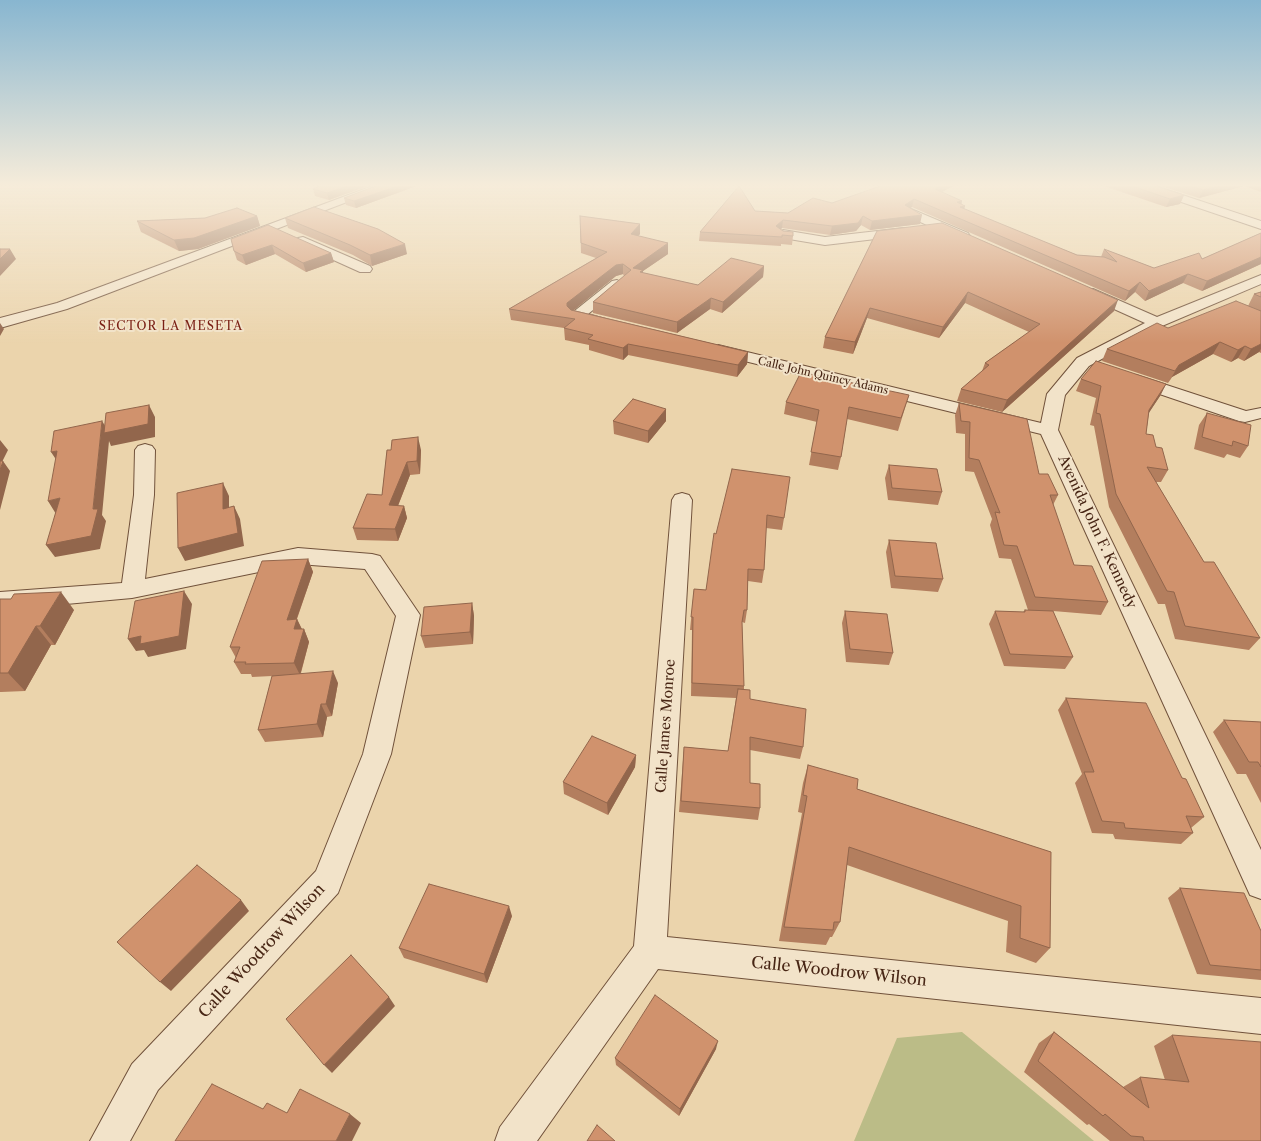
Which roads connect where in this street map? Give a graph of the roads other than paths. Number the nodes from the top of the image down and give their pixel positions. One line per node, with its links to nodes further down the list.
1 (243, 237): 11 (street)
2 (293, 237): 7 (street)
3 (803, 237): 4 (street)
4 (857, 237)
5 (965, 237): 6 (street)
6 (978, 243)
7 (366, 269)
8 (1261, 279): 12 (street)
9 (622, 280): 13 (street)
10 (1076, 287): 12 (street)
11 (0, 323)
12 (1157, 323): 17 (street)
13 (617, 326)
14 (703, 347): 17 (street, Calle John Quincy Adams)
15 (1119, 374): 16 (street)
16 (1261, 413)
17 (1050, 430): 22 (street, Avenida John F. Kennedy)
18 (145, 450): 20 (street)
19 (682, 500): 23 (street, Calle James Monroe)
20 (132, 590): 21 (street, Calle Woodrow Wilson); 25 (street, Calle Woodrow Wilson)
21 (0, 601)
22 (1261, 884)
23 (650, 952): 24 (street, Calle Woodrow Wilson); 26 (street)
24 (1261, 1016)
25 (109, 1141)
26 (514, 1141)

